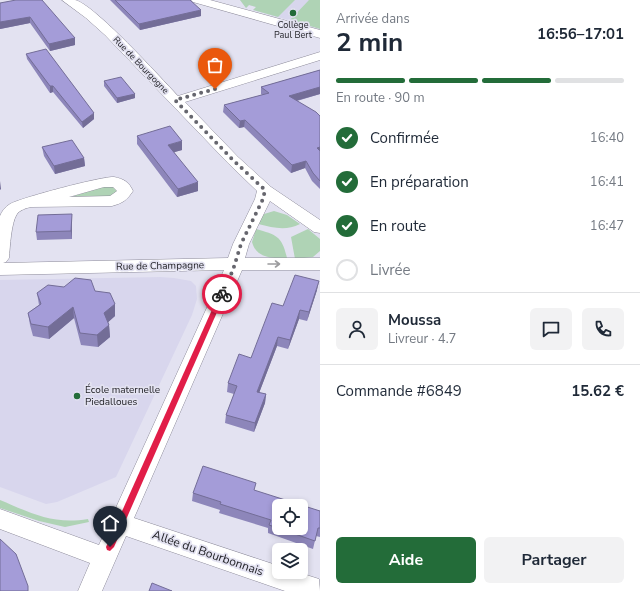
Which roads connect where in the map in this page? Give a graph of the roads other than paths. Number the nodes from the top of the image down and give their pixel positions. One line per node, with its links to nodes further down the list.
1 (68, 0): 5 (street, Rue de Bourgogne)
2 (197, 0): 3 (street)
3 (320, 34)
4 (320, 56): 5 (street)
5 (175, 100): 6 (street, Rue de Bourgogne)
6 (265, 190): 8 (street, Rue de Bourgogne); 10 (street)
7 (30, 202): 7 (street); 9 (street)
8 (320, 228)
9 (0, 258)
10 (235, 264): 11 (street, Rue de Champagne, one-way to 11); 12 (street, Rue de Champagne); 14 (street)
11 (320, 264)
12 (0, 269)
13 (0, 519): 15 (street)
14 (120, 524): 15 (street); 17 (street, Allée du Bourbonnais)
15 (105, 558): 16 (street)
16 (90, 591)
17 (319, 591)

